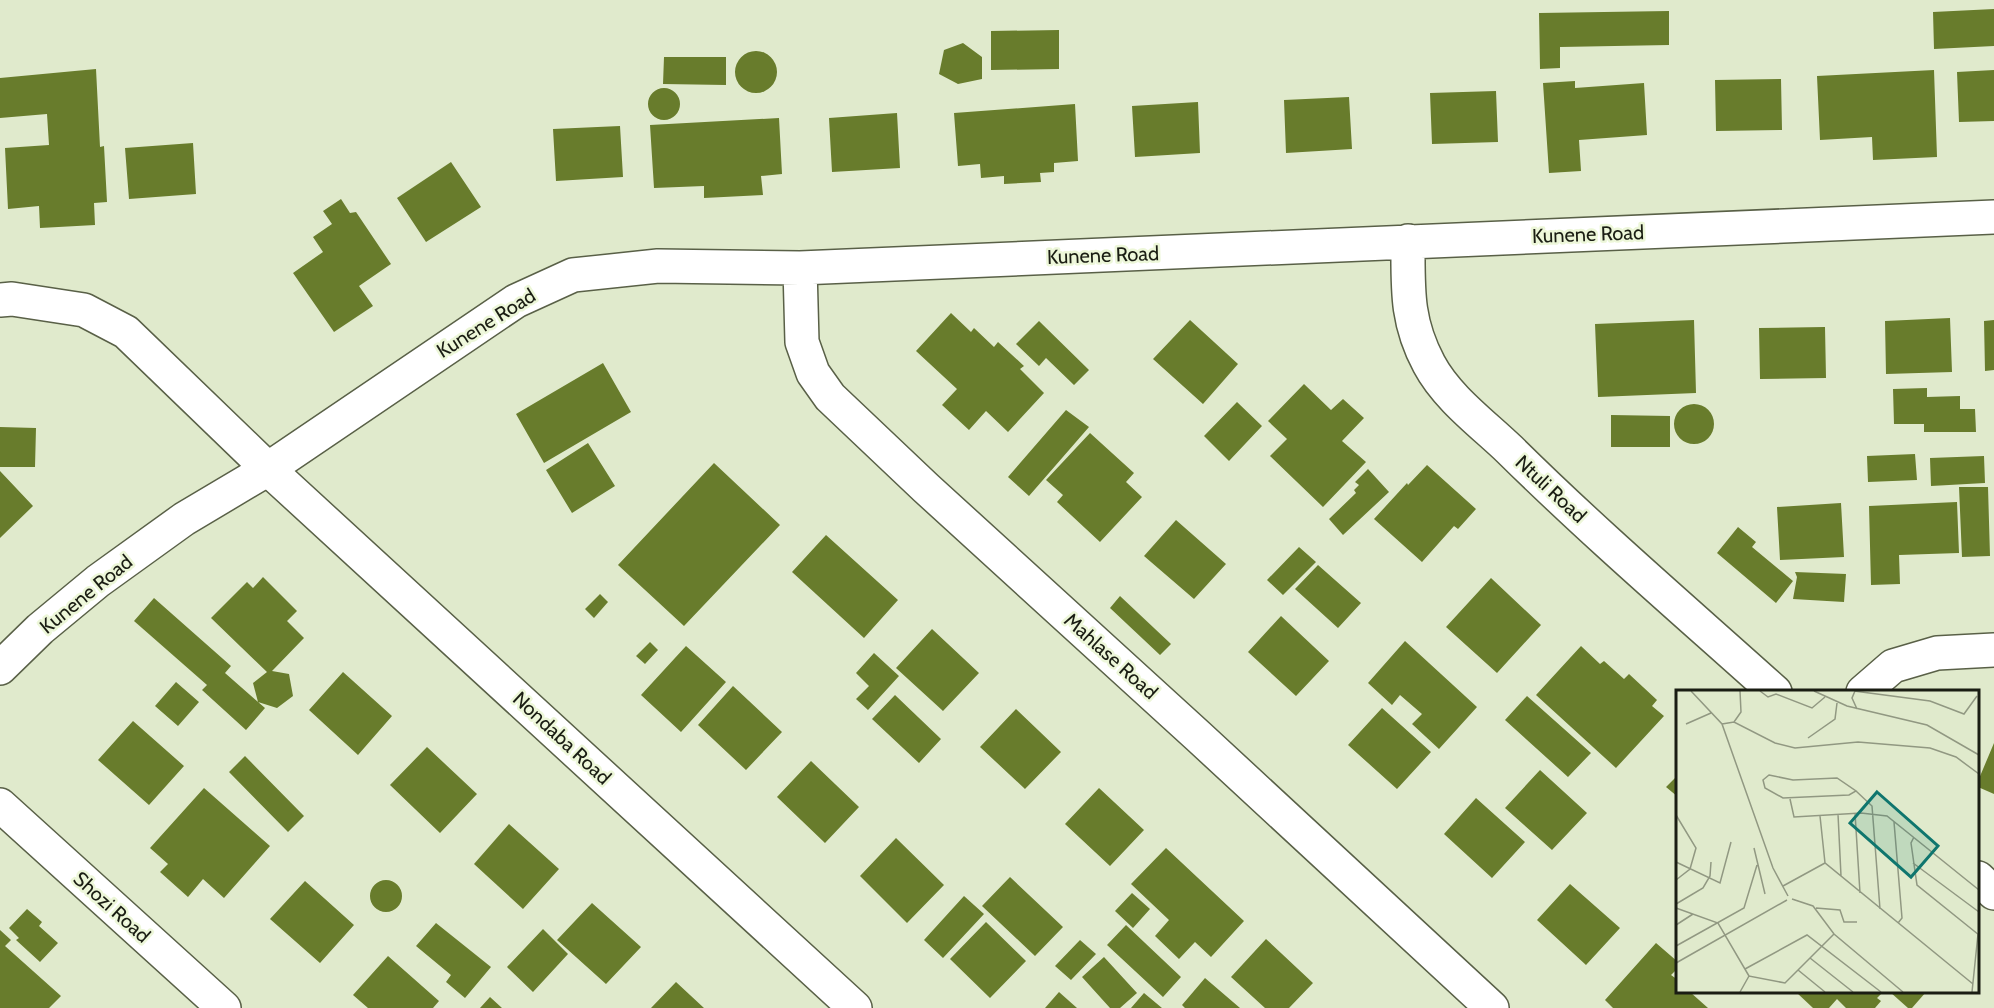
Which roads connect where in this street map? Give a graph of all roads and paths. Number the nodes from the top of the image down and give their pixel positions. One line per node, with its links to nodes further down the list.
1 (1994, 217): 2 (street, Kunene Road)
2 (1408, 241): 3 (street, Kunene Road); 8 (street, Ntuli Road)
3 (800, 268): 5 (street, Kunene Road); 15 (street, Mahlase Road)
4 (0, 300): 5 (street)
5 (268, 469): 7 (street, Kunene Road); 14 (street, Nondaba Road)
6 (1994, 650): 9 (street)
7 (0, 668)
8 (1773, 690)
9 (1865, 690)
10 (0, 805): 13 (street, Shozi Road)
11 (1979, 880): 12 (street)
12 (1994, 893)
13 (224, 1008)
14 (855, 1008)
15 (1492, 1008)

